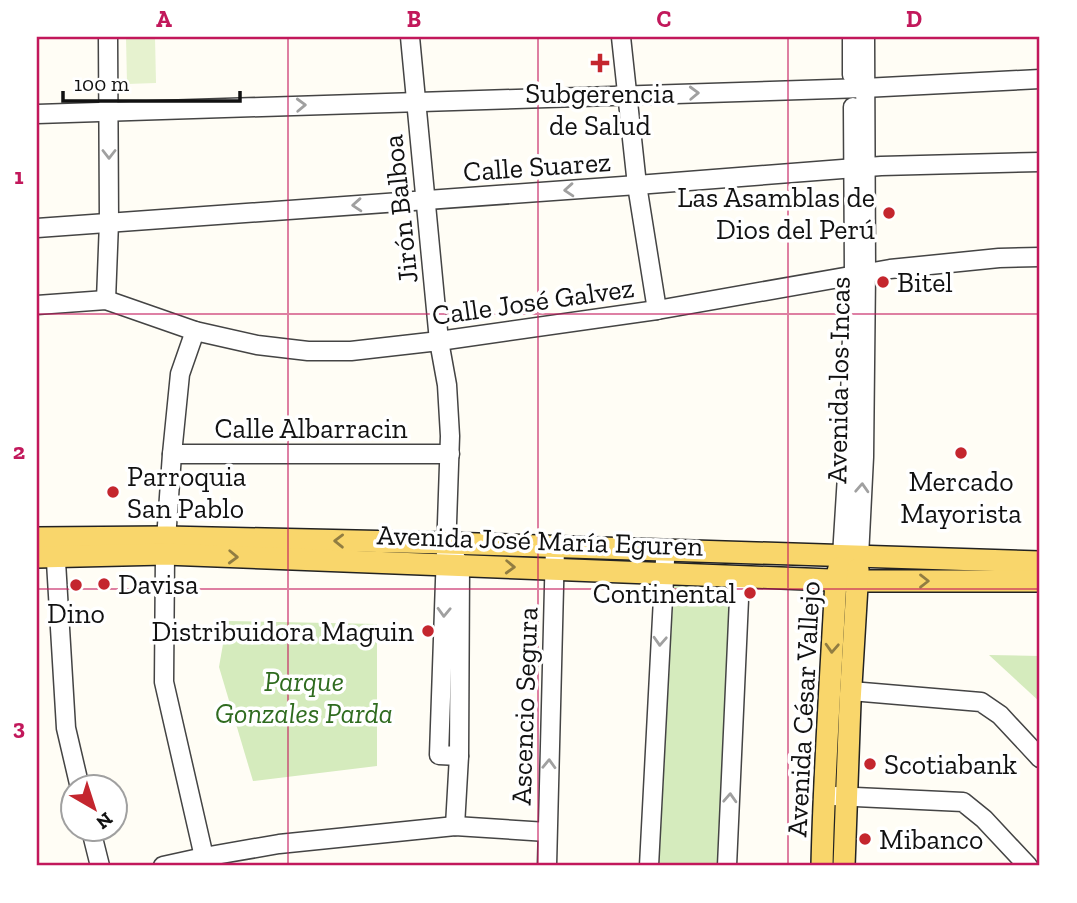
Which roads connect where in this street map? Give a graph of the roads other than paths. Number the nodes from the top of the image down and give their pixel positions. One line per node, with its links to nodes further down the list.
1 (108, 37): 10 (street)
2 (410, 37): 9 (street, Jirón Balboa)
3 (621, 37): 8 (street)
4 (852, 37): 7 (street, Avenida los Incas)
5 (864, 37): 7 (street, Avenida los Incas)
6 (1040, 79): 7 (street)
7 (858, 88): 8 (street, one-way to 7); 13 (street, Avenida los Incas)
8 (626, 95): 9 (street); 14 (street)
9 (416, 101): 10 (street, one-way to 9); 15 (street, Jirón Balboa)
10 (108, 112): 11 (street); 16 (street, one-way to 16)
11 (37, 114)
12 (1040, 162): 13 (street, Calle Suarez)
13 (859, 168): 14 (street, Calle Suarez); 19 (street, Avenida los Incas)
14 (637, 185): 15 (street, Calle Suarez, one-way to 15); 22 (street)
15 (425, 200): 16 (street, Calle Suarez, one-way to 16); 24 (street, Jirón Balboa)
16 (109, 222): 17 (street, Calle Suarez); 20 (street)
17 (37, 228)
18 (1040, 257): 19 (street, Calle José Galvez)
19 (860, 274): 22 (street, Calle José Galvez); 32 (street, Avenida los Incas)
20 (106, 300): 21 (street, Calle José Galvez); 23 (street, Calle José Galvez)
21 (37, 305)
22 (657, 310): 24 (street, Calle José Galvez)
23 (195, 331): 24 (street, Calle José Galvez); 25 (street)
24 (439, 341): 26 (street, Jirón Balboa)
25 (172, 454): 26 (street, Calle Albarracin); 28 (street)
26 (450, 454): 27 (street, Jirón Balboa)
27 (446, 543): 28 (main road, Avenida José María Eguren, one-way to 28); 30 (main road, Avenida José María Eguren); 34 (street, Jirón Balboa)
28 (166, 546): 29 (main road, Avenida José María Eguren); 34 (main road, Avenida José María Eguren, one-way to 34); 48 (street)
29 (46, 547): 42 (street)
30 (555, 547): 31 (main road, Avenida José María Eguren); 35 (street, Ascencio Segura)
31 (666, 550): 32 (main road, Avenida José María Eguren); 36 (street)
32 (851, 556): 33 (main road, Avenida José María Eguren); 38 (main road, Avenida César Vallejo)
33 (1040, 562)
34 (453, 566): 35 (main road, Avenida José María Eguren, one-way to 35); 45 (street, Jirón Balboa)
35 (554, 568): 36 (main road, Avenida José María Eguren); 46 (street, Ascencio Segura, one-way to 35)
36 (664, 573): 37 (main road, Avenida José María Eguren); 52 (street, one-way to 52)
37 (740, 576): 38 (main road, Avenida José María Eguren); 53 (street, one-way to 37)
38 (846, 580): 39 (main road, Avenida José María Eguren, one-way to 39); 40 (main road, Avenida César Vallejo); 43 (main road, Avenida César Vallejo, one-way to 43)
39 (1040, 581)
40 (851, 691): 41 (street); 44 (main road, Avenida César Vallejo)
41 (1040, 758)
42 (76, 774)
43 (824, 795): 44 (street); 54 (main road, Avenida César Vallejo)
44 (846, 797): 55 (main road, Avenida César Vallejo); 56 (street)
45 (455, 826): 46 (street); 48 (street)
46 (547, 832): 51 (street, Ascencio Segura)
47 (94, 844): 49 (street)
48 (204, 857): 50 (street)
49 (100, 866)
50 (163, 866)
51 (547, 866)
52 (649, 866)
53 (727, 866)
54 (822, 866)
55 (844, 866)
56 (1028, 866)

